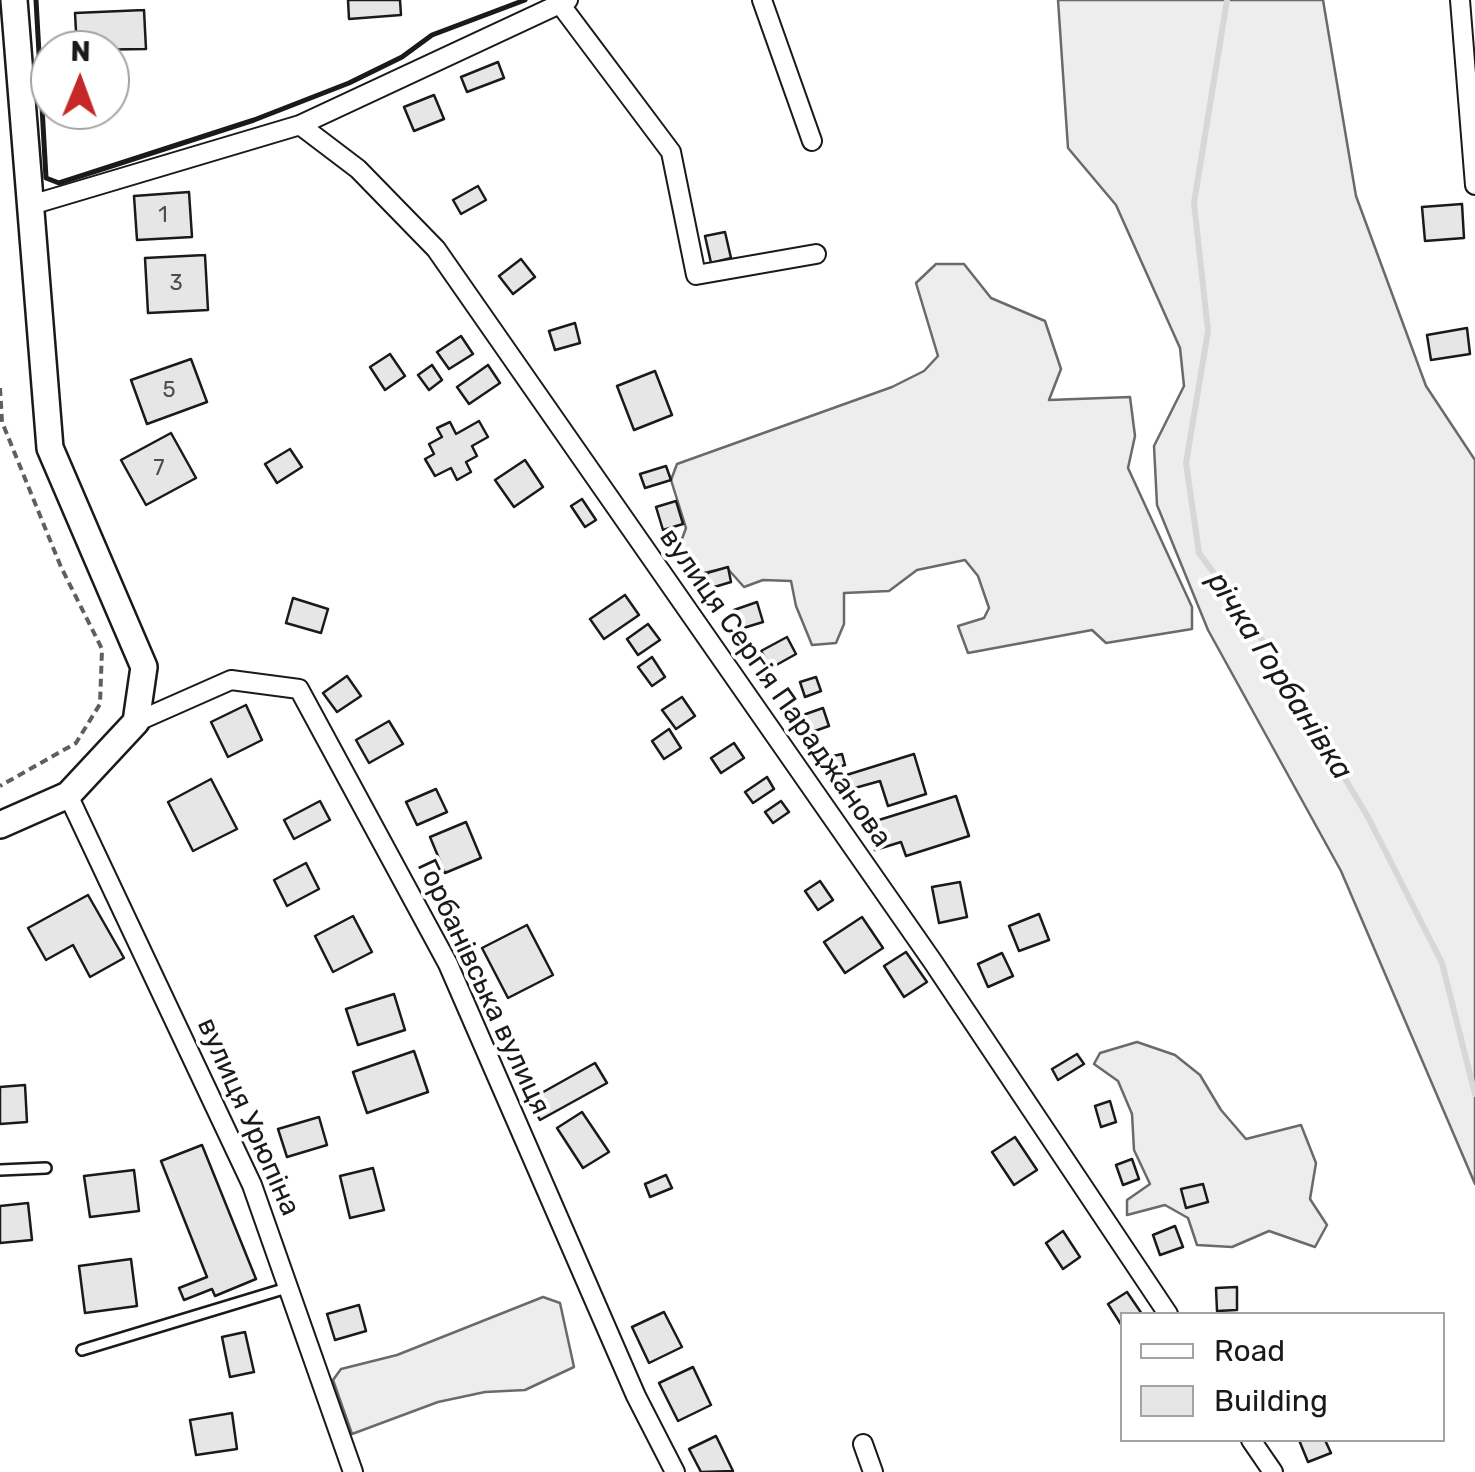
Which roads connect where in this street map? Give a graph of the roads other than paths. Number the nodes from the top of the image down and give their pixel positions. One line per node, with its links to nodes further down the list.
1 (14, 0): 8 (street)
2 (762, 0): 6 (street)
3 (1460, 0): 7 (street)
4 (564, 2): 5 (street); 9 (street)
5 (300, 125): 8 (street); 16 (street, вулиця Сергія Параджанова)
6 (812, 141)
7 (1475, 185)
8 (31, 205): 10 (street)
9 (816, 254)
10 (136, 722): 11 (street); 21 (street, Горбанівська вулиця)
11 (68, 796): 12 (street); 15 (street, вулиця Урюпіна)
12 (0, 825)
13 (46, 1168): 14 (lane)
14 (0, 1170)
15 (291, 1286): 17 (lane); 20 (street, вулиця Урюпіна)
16 (1167, 1312)
17 (82, 1350)
18 (1253, 1442): 23 (street)
19 (863, 1444): 22 (street)
20 (352, 1472)
21 (675, 1472)
22 (873, 1472)
23 (1273, 1472)

